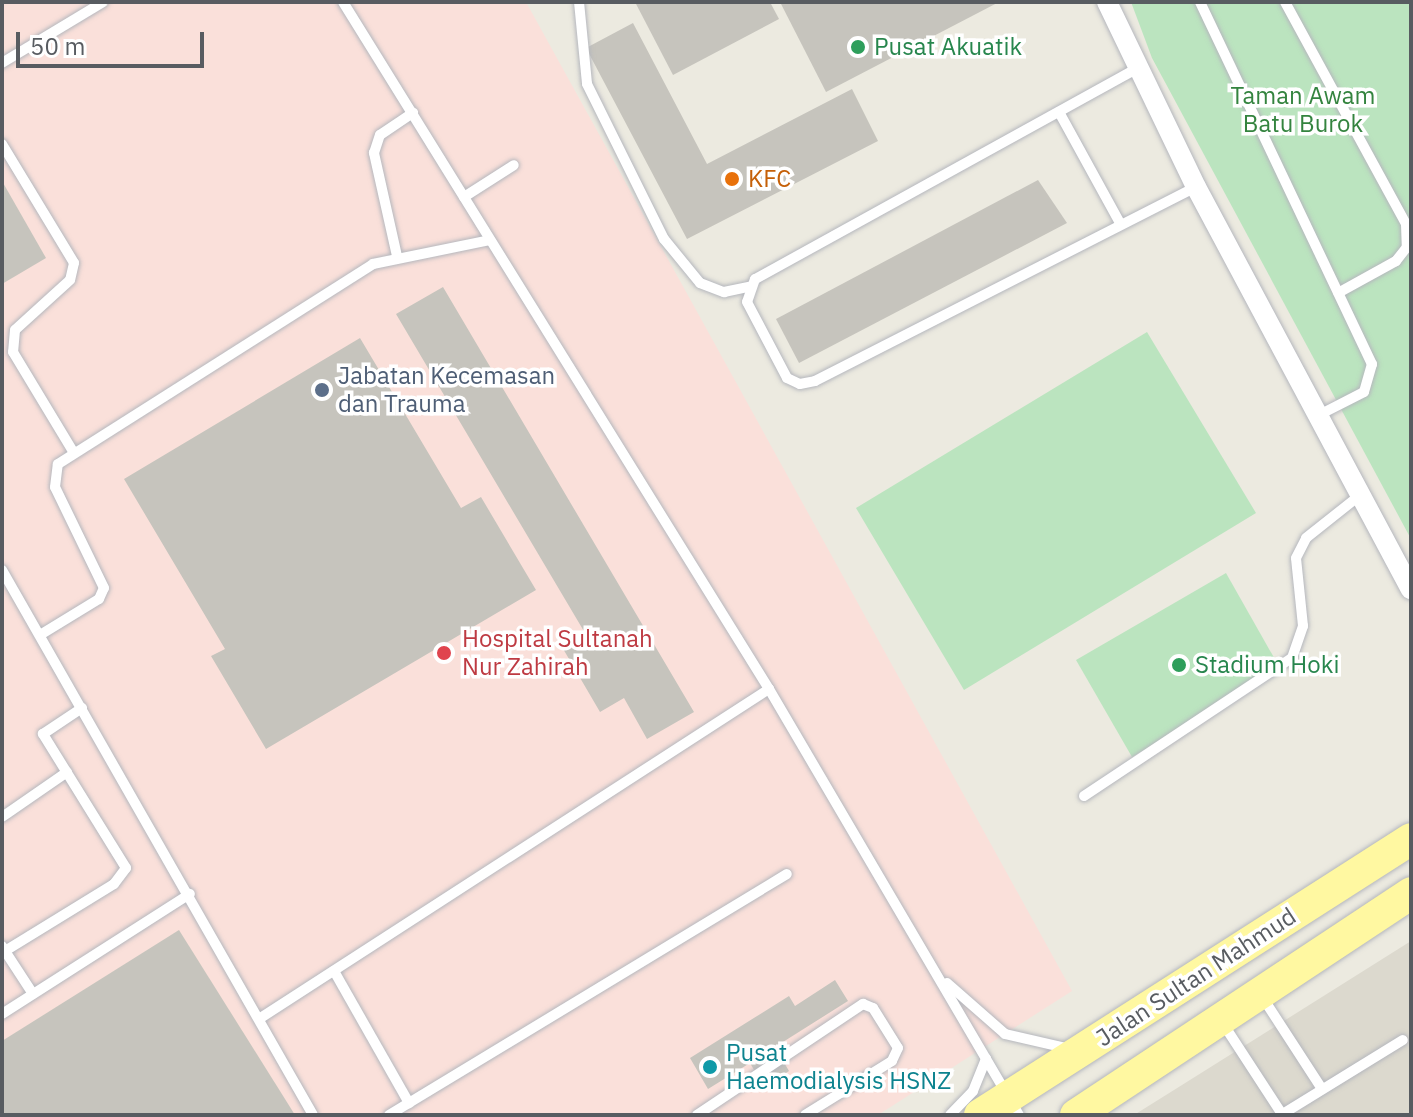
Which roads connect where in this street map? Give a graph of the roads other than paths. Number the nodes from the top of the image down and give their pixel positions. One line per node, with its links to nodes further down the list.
1 (103, 2): 7 (lane)
2 (343, 2): 10 (lane)
3 (579, 2): 18 (lane)
4 (1107, 2): 8 (street)
5 (1200, 2): 19 (lane)
6 (1285, 2): 19 (lane)
7 (2, 63)
8 (1136, 69): 9 (lane); 13 (street)
9 (1059, 112): 15 (lane); 18 (lane)
10 (413, 113): 14 (lane); 17 (lane)
11 (2, 144): 21 (lane)
12 (514, 165): 14 (lane)
13 (1196, 187): 15 (lane); 20 (street)
14 (464, 197): 16 (lane)
15 (1120, 223): 18 (lane)
16 (490, 240): 17 (lane); 27 (lane)
17 (397, 256): 21 (lane)
18 (748, 287)
19 (1338, 293): 20 (lane)
20 (1317, 416): 22 (street)
21 (74, 453): 26 (lane)
22 (1360, 495): 25 (street); 30 (lane)
23 (2, 570): 24 (lane)
24 (6, 583): 26 (lane)
25 (1411, 589)
26 (40, 635): 28 (lane)
27 (769, 689): 37 (lane); 38 (lane)
28 (82, 708): 29 (lane); 35 (lane)
29 (67, 772): 31 (lane); 36 (lane)
30 (1084, 796)
31 (2, 817)
32 (1411, 839): 45 (main road, Jalan Sultan Mahmud)
33 (787, 874): 48 (lane)
34 (1411, 893): 39 (main road, Jalan Sultan Mahmud)
35 (190, 894): 40 (lane); 42 (lane)
36 (4, 948): 40 (lane)
37 (334, 971): 42 (lane); 48 (lane)
38 (939, 977): 45 (lane); 46 (lane)
39 (1260, 993): 43 (main road, Jalan Sultan Mahmud); 47 (lane)
40 (33, 994): 41 (lane)
41 (2, 1014)
42 (262, 1017): 50 (lane)
43 (1221, 1019): 56 (main road, Jalan Sultan Mahmud); 57 (lane)
44 (1403, 1040): 47 (lane)
45 (1081, 1051): 49 (main road, Jalan Sultan Mahmud)
46 (986, 1058): 49 (lane); 54 (lane)
47 (1322, 1089): 57 (lane)
48 (409, 1103): 51 (lane)
49 (1013, 1106): 55 (main road, Jalan Sultan Mahmud)
50 (313, 1115)
51 (389, 1115)
52 (697, 1115): 53 (lane)
53 (805, 1115)
54 (950, 1115)
55 (980, 1115)
56 (1076, 1115)
57 (1282, 1115)

